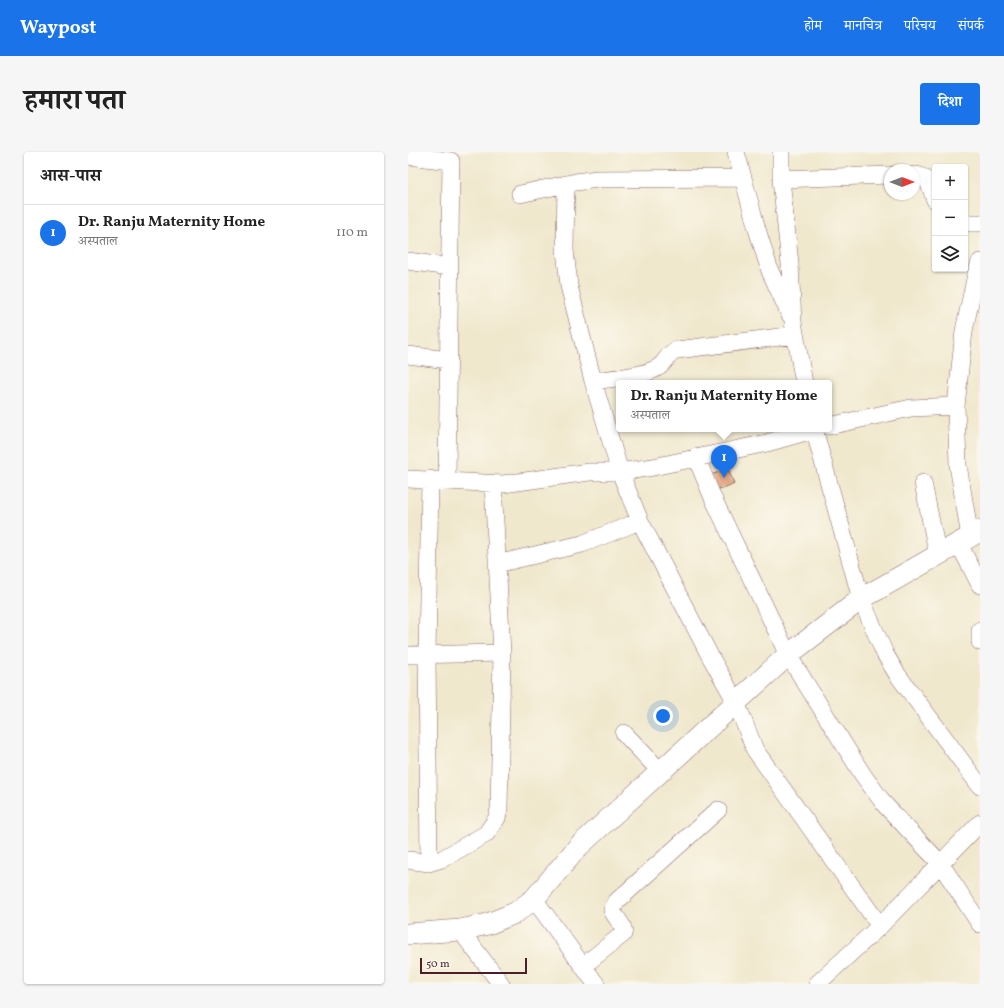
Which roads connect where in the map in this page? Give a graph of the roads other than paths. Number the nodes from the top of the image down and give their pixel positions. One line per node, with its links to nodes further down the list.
1 (736, 152): 7 (street)
2 (781, 152): 8 (street)
3 (408, 156): 4 (street)
4 (451, 157): 16 (street)
5 (884, 175): 8 (street)
6 (920, 176): 10 (street)
7 (743, 178): 9 (street); 17 (street)
8 (782, 179): 17 (street)
9 (566, 184): 11 (street); 21 (street)
10 (932, 191)
11 (520, 194)
12 (968, 223): 13 (street)
13 (980, 223)
14 (408, 261): 16 (street)
15 (980, 262): 22 (street)
16 (449, 267): 19 (street)
17 (794, 328): 20 (street); 21 (street)
18 (408, 355): 19 (street)
19 (448, 360): 30 (street)
20 (803, 380)
21 (594, 381): 27 (street)
22 (956, 406): 23 (street); 34 (street)
23 (832, 425)
24 (805, 432): 26 (street)
25 (816, 432): 38 (street)
26 (696, 457): 27 (street); 44 (street)
27 (620, 472): 32 (street); 33 (street)
28 (408, 479): 29 (street)
29 (430, 479): 30 (street); 43 (street)
30 (447, 480): 32 (street)
31 (924, 482): 35 (street)
32 (493, 484): 36 (street)
33 (640, 520): 36 (street); 45 (street)
34 (970, 537): 35 (street); 37 (street)
35 (938, 556): 38 (street)
36 (497, 564): 41 (street)
37 (980, 585)
38 (861, 598): 44 (street); 48 (street)
39 (980, 630): 40 (street)
40 (980, 642)
41 (502, 653): 43 (street); 52 (street)
42 (408, 655): 43 (street)
43 (427, 655): 52 (street)
44 (788, 655): 45 (street); 53 (street)
45 (736, 702): 47 (street); 56 (street)
46 (624, 733): 47 (street)
47 (660, 771): 54 (street)
48 (980, 786)
49 (718, 810): 59 (street)
50 (980, 823): 53 (street)
51 (408, 860): 52 (street)
52 (429, 863)
53 (940, 864): 55 (street); 56 (street)
54 (534, 899): 57 (street); 59 (street)
55 (980, 924)
56 (880, 926): 62 (street)
57 (460, 930): 58 (street); 60 (street)
58 (408, 934)
59 (583, 966): 61 (street)
60 (501, 984)
61 (596, 984)
62 (817, 984)

